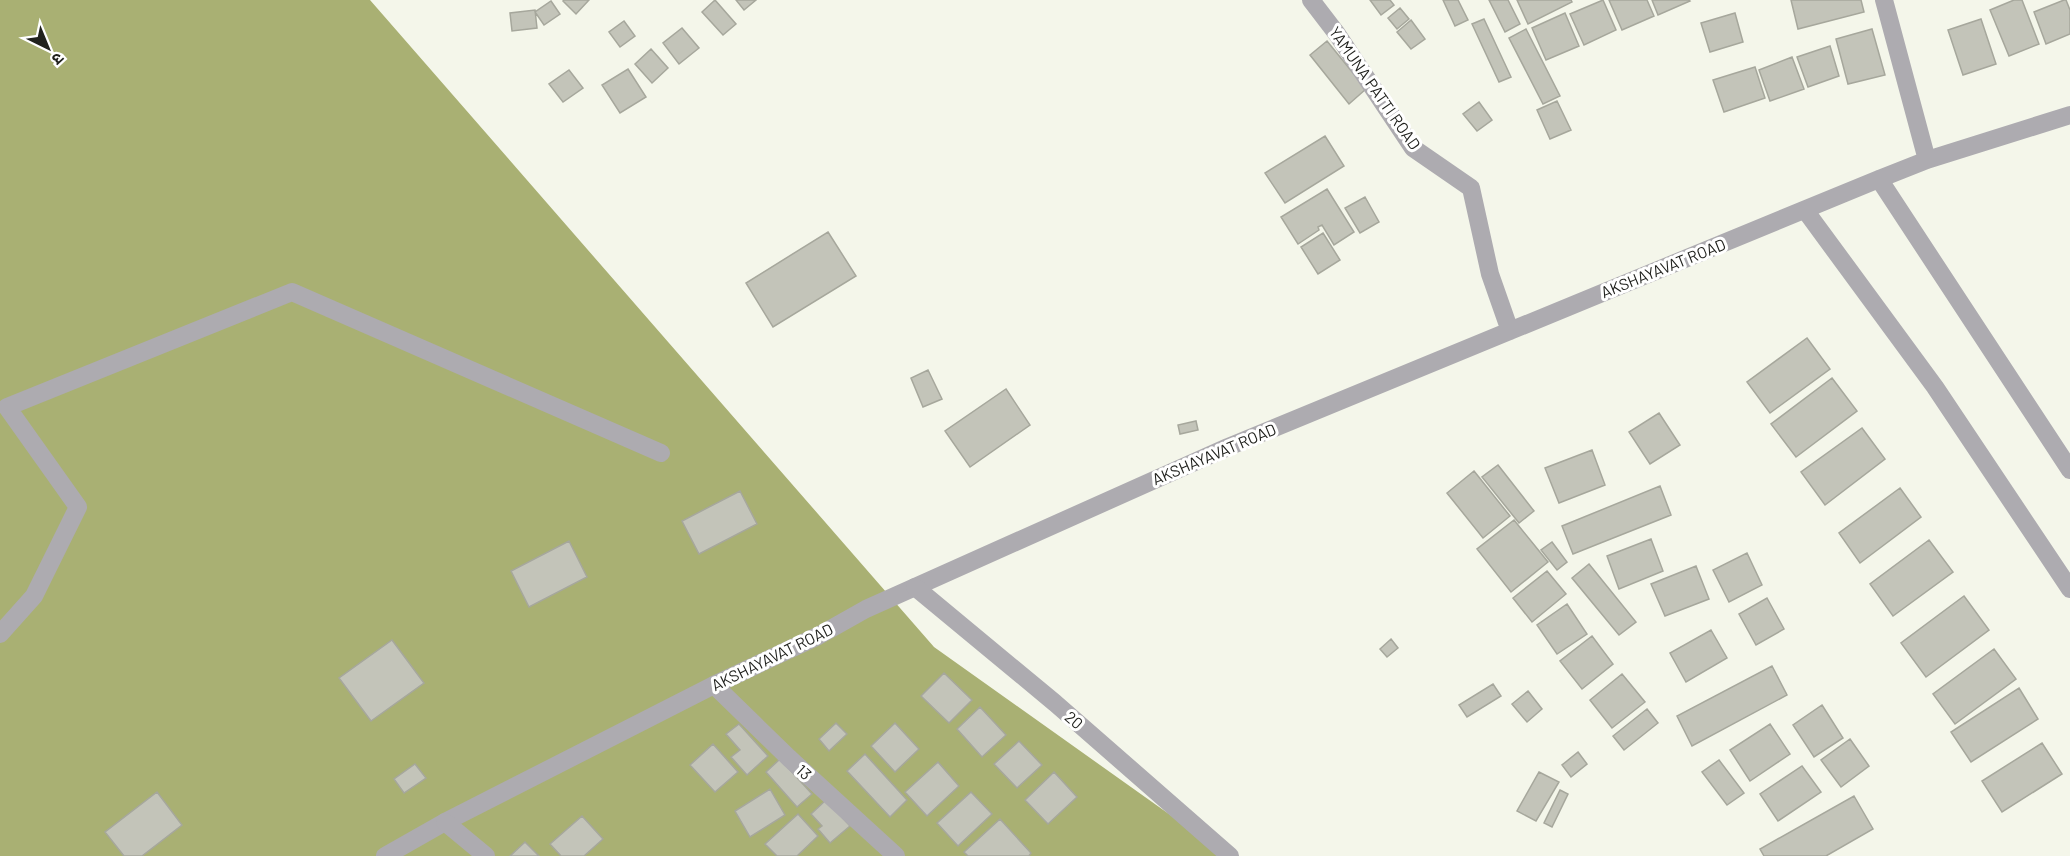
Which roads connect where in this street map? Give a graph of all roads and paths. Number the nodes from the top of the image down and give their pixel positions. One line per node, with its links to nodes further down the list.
1 (1311, 0): 7 (street, YAMUNA PATTI ROAD)
2 (1884, 0): 4 (street)
3 (2070, 115): 4 (street, AKSHAYAVAT ROAD)
4 (1927, 160): 5 (street, AKSHAYAVAT ROAD)
5 (1879, 179): 6 (street, AKSHAYAVAT ROAD); 9 (street)
6 (1805, 210): 7 (street, AKSHAYAVAT ROAD); 11 (street)
7 (1510, 331): 10 (street, AKSHAYAVAT ROAD)
8 (661, 453): 12 (street)
9 (2070, 470)
10 (915, 587): 13 (street, AKSHAYAVAT ROAD); 18 (street, 20)
11 (2070, 589)
12 (0, 634)
13 (714, 685): 14 (street, AKSHAYAVAT ROAD); 17 (street, 13)
14 (445, 822): 15 (street, AKSHAYAVAT ROAD); 16 (street)
15 (385, 856)
16 (486, 856)
17 (896, 856)
18 (1230, 856)

